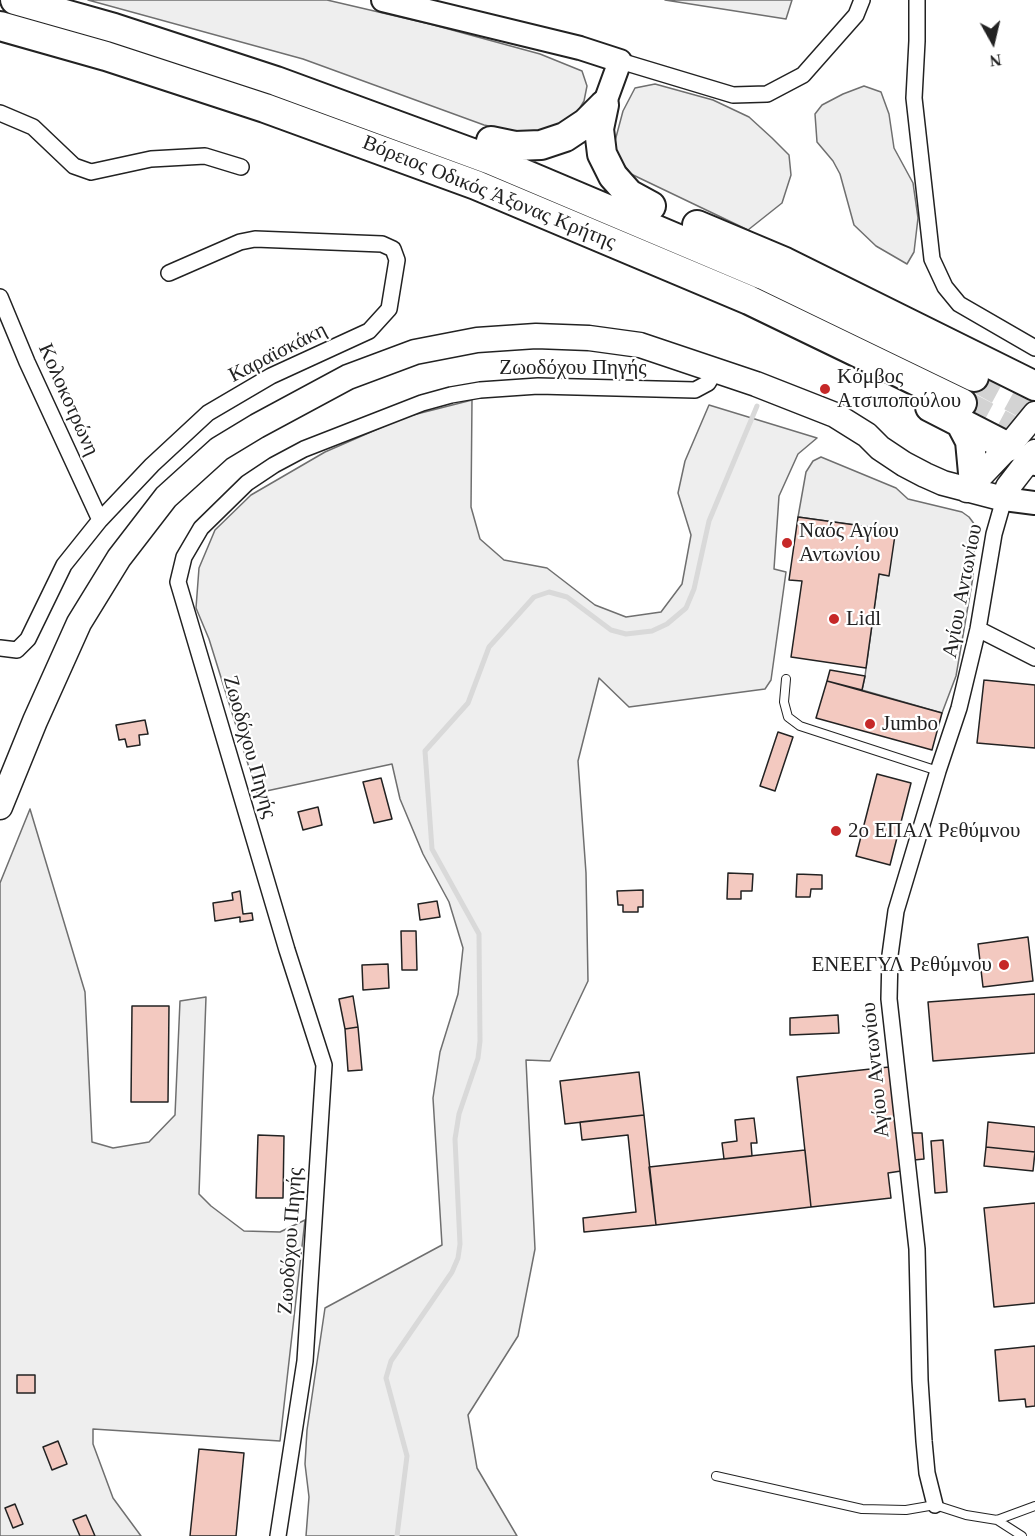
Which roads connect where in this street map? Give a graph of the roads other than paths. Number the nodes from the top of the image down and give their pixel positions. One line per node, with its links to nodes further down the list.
1 (15, 0): 6 (highway, Βόρειος Οδικός Άξονας Κρήτης)
2 (383, 0): 7 (street)
3 (862, 0): 7 (street)
4 (917, 0): 15 (street)
5 (0, 26): 20 (highway)
6 (114, 28): 10 (highway); 17 (highway, Βόρειος Οδικός Άξονας Κρήτης)
7 (620, 62): 8 (street)
8 (604, 105): 10 (highway); 12 (highway)
9 (0, 113): 11 (street)
10 (491, 141): 12 (highway)
11 (241, 167)
12 (651, 206): 17 (highway)
13 (169, 273): 26 (street, Καραϊσκάκη)
14 (0, 297): 26 (street, Κολοκοτρώνη)
15 (1035, 348)
16 (715, 371): 23 (main road); 32 (main road); 37 (street, Ζωοδόχου Πηγής)
17 (986, 372): 18 (highway); 19 (highway)
18 (1035, 381)
19 (1035, 386)
20 (961, 413): 22 (highway); 23 (highway)
21 (1035, 414): 22 (main road)
22 (1029, 459): 23 (main road); 24 (main road)
23 (971, 487): 24 (main road)
24 (1004, 499): 25 (street); 27 (street, Αγίου Αντωνίου)
25 (1035, 503)
26 (100, 520): 28 (street, Καραϊσκάκη)
27 (978, 629): 29 (street); 31 (street, Αγίου Αντωνίου)
28 (0, 648)
29 (1035, 658)
30 (786, 679): 31 (lane)
31 (938, 771): 34 (street, Αγίου Αντωνίου)
32 (0, 807)
33 (716, 1476): 34 (lane)
34 (935, 1506): 36 (lane)
35 (1035, 1506): 36 (lane)
36 (997, 1520): 38 (lane)
37 (278, 1536)
38 (1022, 1536)

